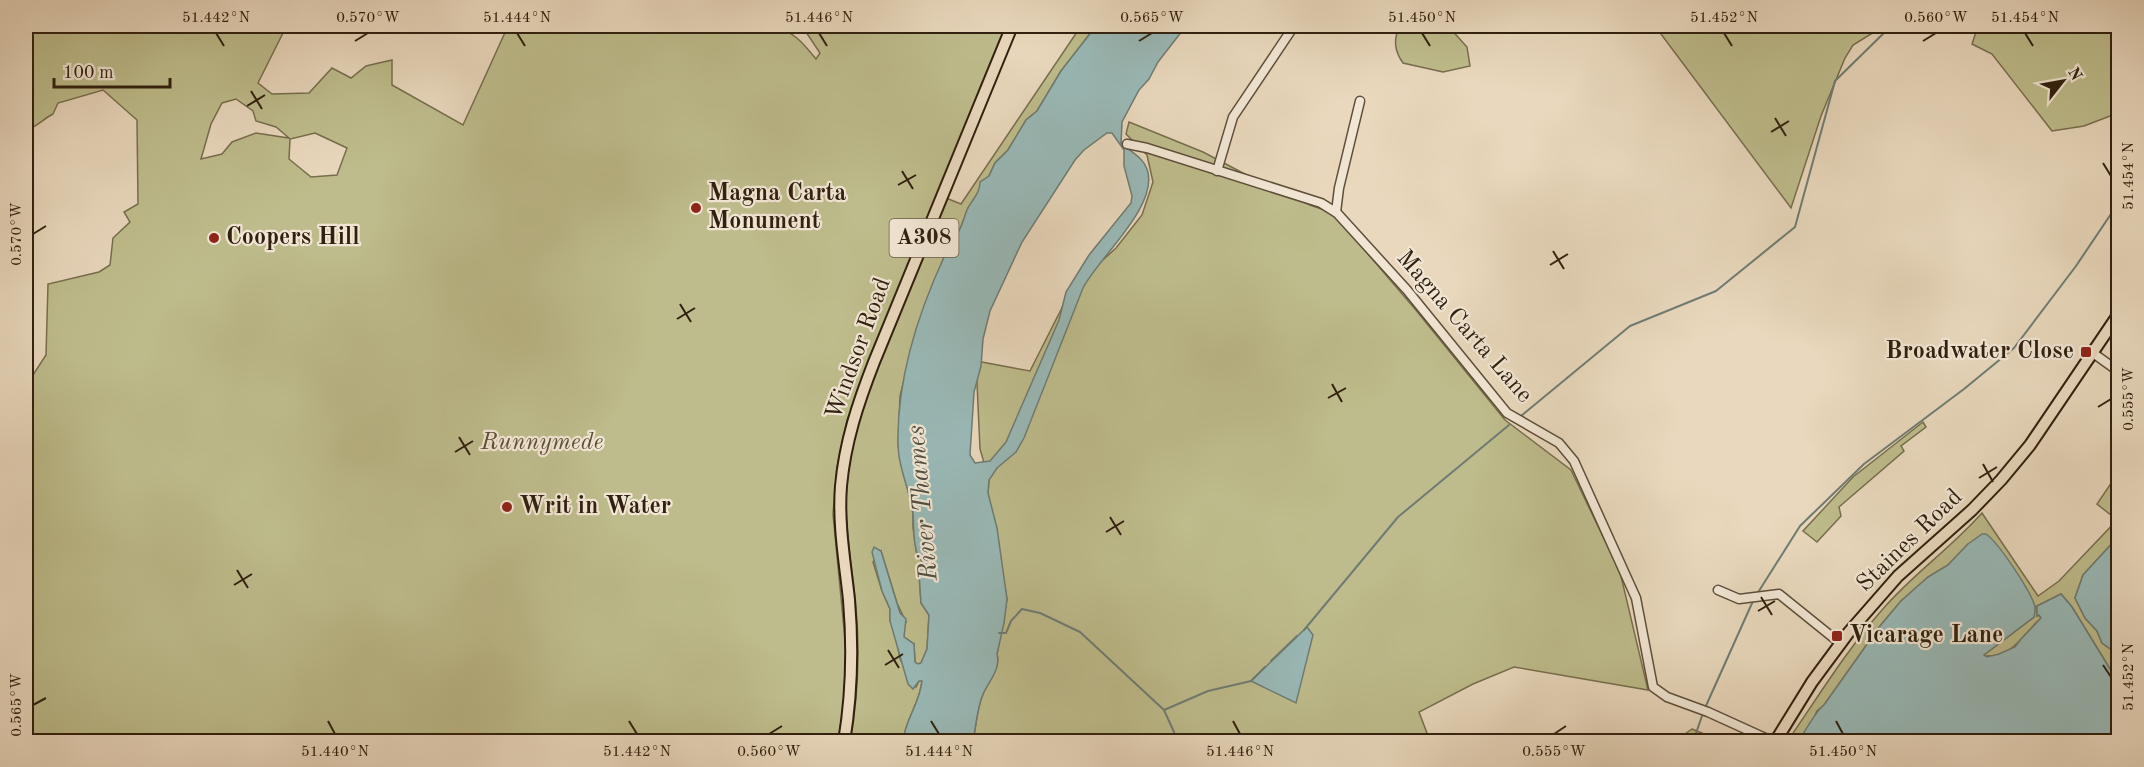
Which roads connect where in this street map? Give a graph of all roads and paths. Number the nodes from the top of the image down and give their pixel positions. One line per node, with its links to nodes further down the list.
1 (1012, 26): 12 (main road, Windsor Road / A308)
2 (1294, 26): 5 (street)
3 (1360, 101): 6 (street)
4 (1127, 144): 5 (street, Magna Carta Lane)
5 (1217, 171): 6 (street, Magna Carta Lane)
6 (1336, 212): 13 (street, Magna Carta Lane)
7 (2118, 315): 8 (main road, Staines Road)
8 (2093, 353): 9 (street); 11 (main road, Staines Road)
9 (2118, 371)
10 (1718, 590): 11 (street)
11 (1841, 644): 13 (main road, Staines Road)
12 (844, 741)
13 (1774, 741)

